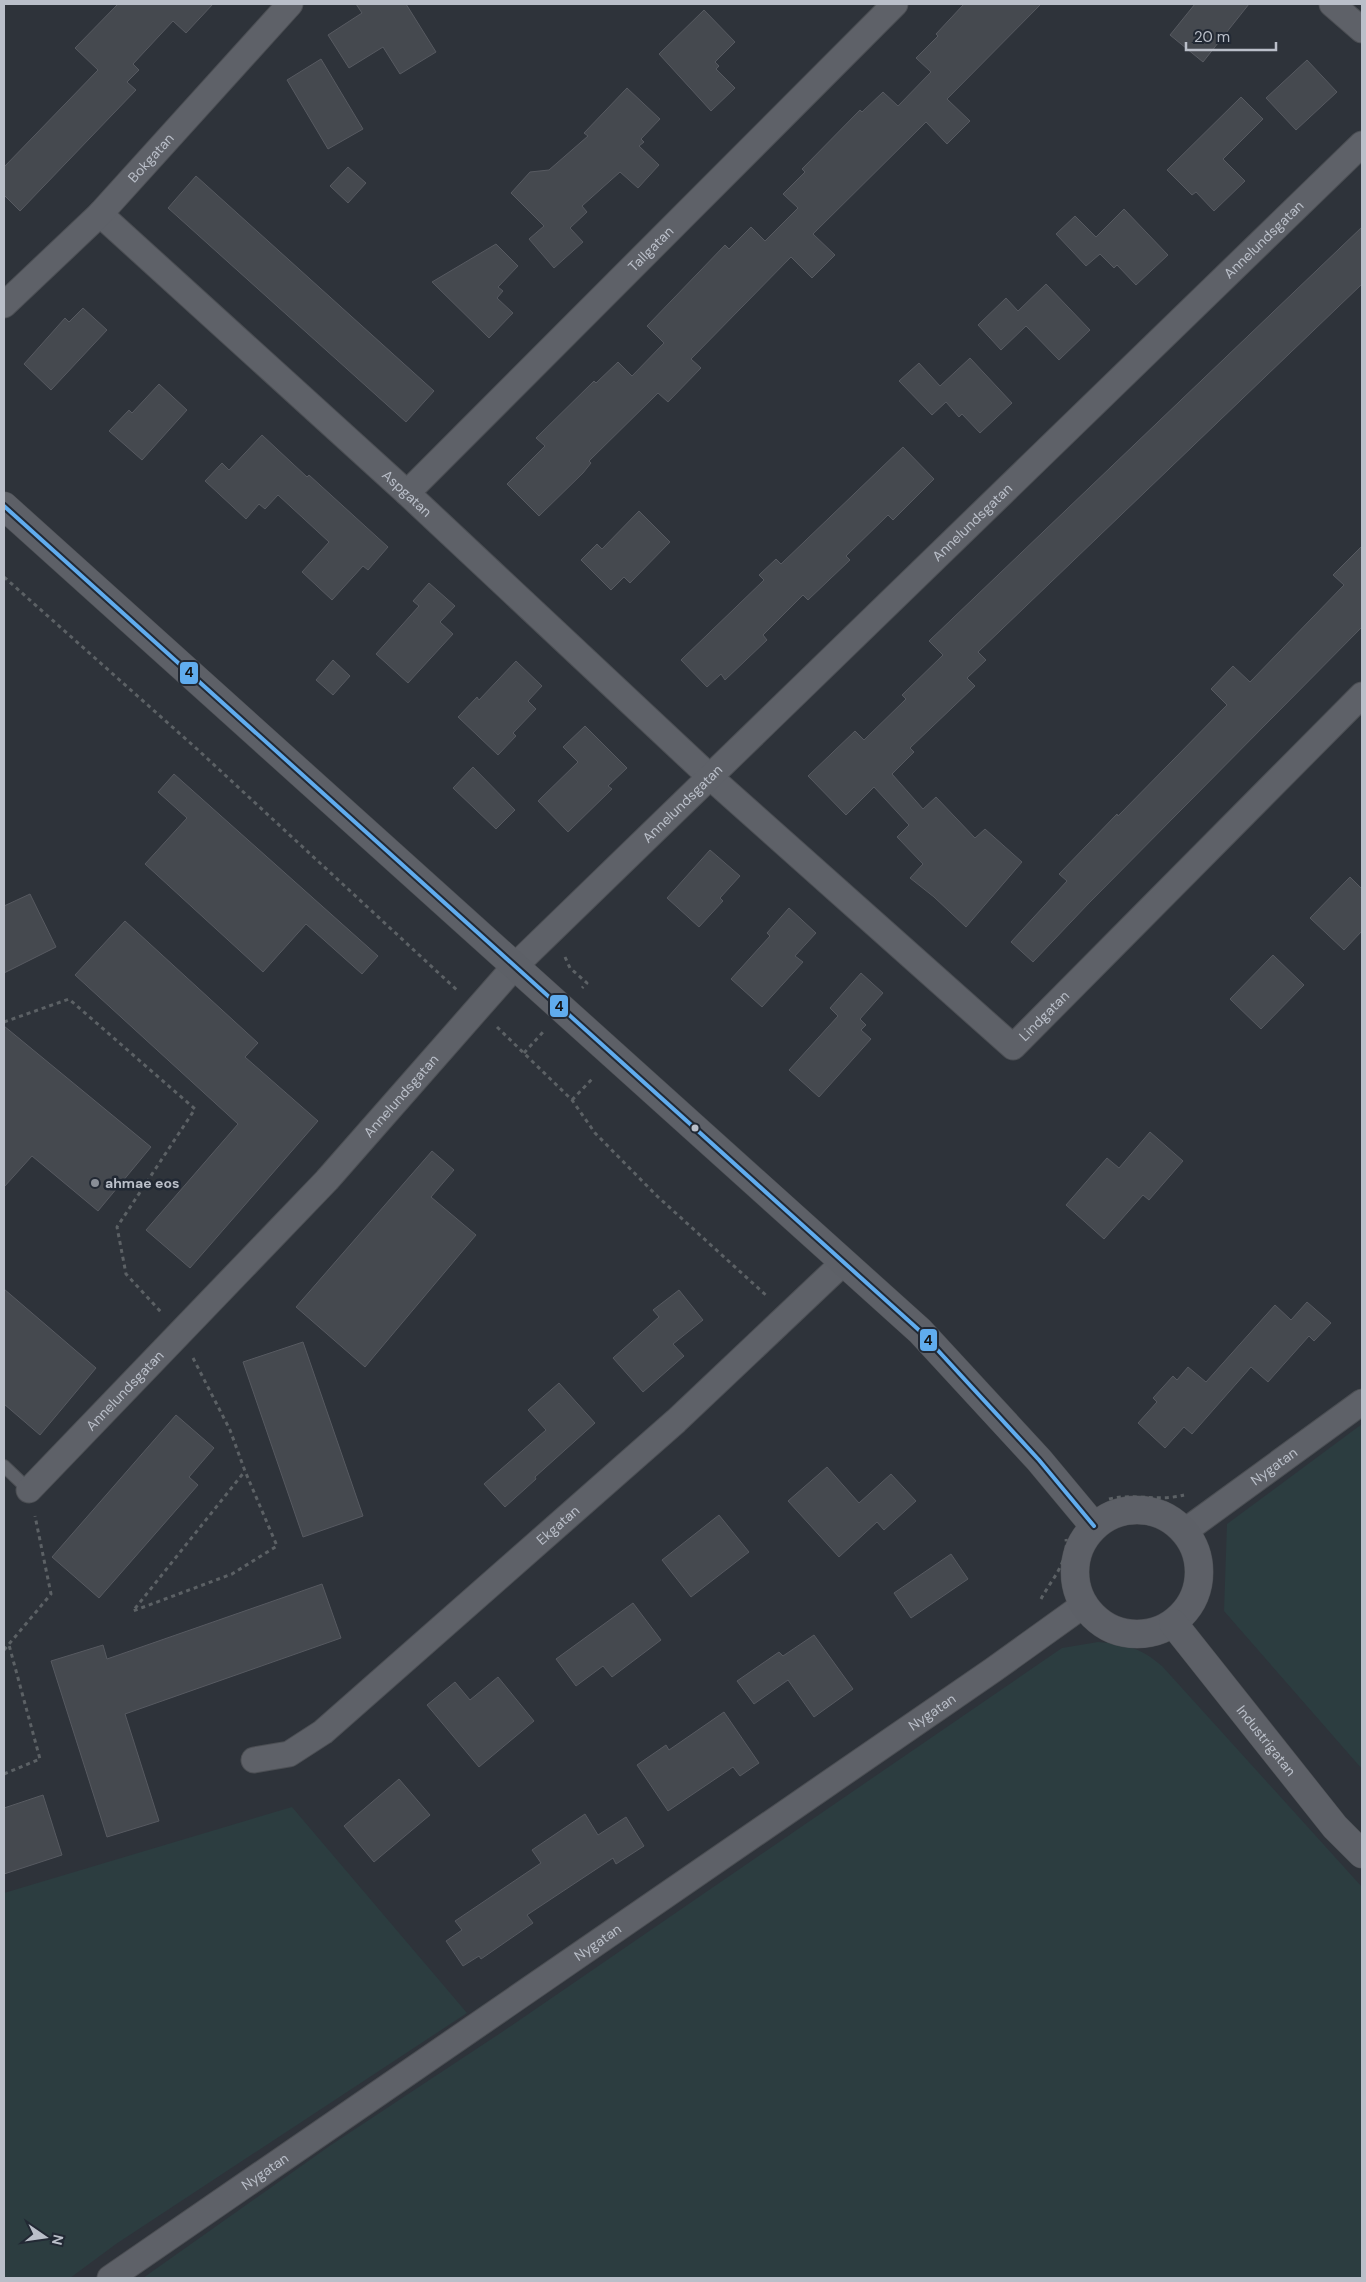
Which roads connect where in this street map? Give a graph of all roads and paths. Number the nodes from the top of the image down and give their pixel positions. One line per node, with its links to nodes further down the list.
1 (290, 4): 6 (street, Bokgatan)
2 (895, 4): 8 (street, Tallgatan)
3 (1332, 4): 4 (street)
4 (1362, 30)
5 (1362, 144): 12 (street, Annelundsgatan)
6 (100, 214): 7 (street, Bokgatan); 8 (street, Aspgatan)
7 (4, 305)
8 (407, 493): 12 (street, Aspgatan)
9 (4, 506): 13 (street)
10 (4, 577): 14 (path)
11 (1362, 695): 12 (street, Lindgatan)
12 (709, 776): 13 (street, Annelundsgatan)
13 (516, 966): 14 (street, Annelundsgatan); 16 (street)
14 (477, 1009): 17 (path); 18 (street, Annelundsgatan)
15 (4, 1022): 18 (path)
16 (844, 1262): 17 (street, Ekgatan); 24 (street)
17 (789, 1314): 32 (street, Ekgatan)
18 (181, 1333): 21 (path); 22 (street, Annelundsgatan)
19 (1362, 1402): 23 (street, Nygatan)
20 (4, 1466): 22 (lane)
21 (245, 1471): 21 (path)
22 (30, 1490): 30 (path)
23 (1226, 1501): 24 (path); 25 (street, Nygatan)
24 (1099, 1514): 25 (street); 27 (street)
25 (1185, 1531): 28 (street)
26 (1065, 1534): 29 (path)
27 (1084, 1604): 28 (street); 29 (street, Nygatan)
28 (1173, 1623): 34 (street, Industrigatan)
29 (1042, 1634): 35 (street, Nygatan)
30 (8, 1644): 31 (path); 33 (path)
31 (4, 1650)
32 (254, 1760)
33 (4, 1774)
34 (1362, 1854)
35 (110, 2278)

